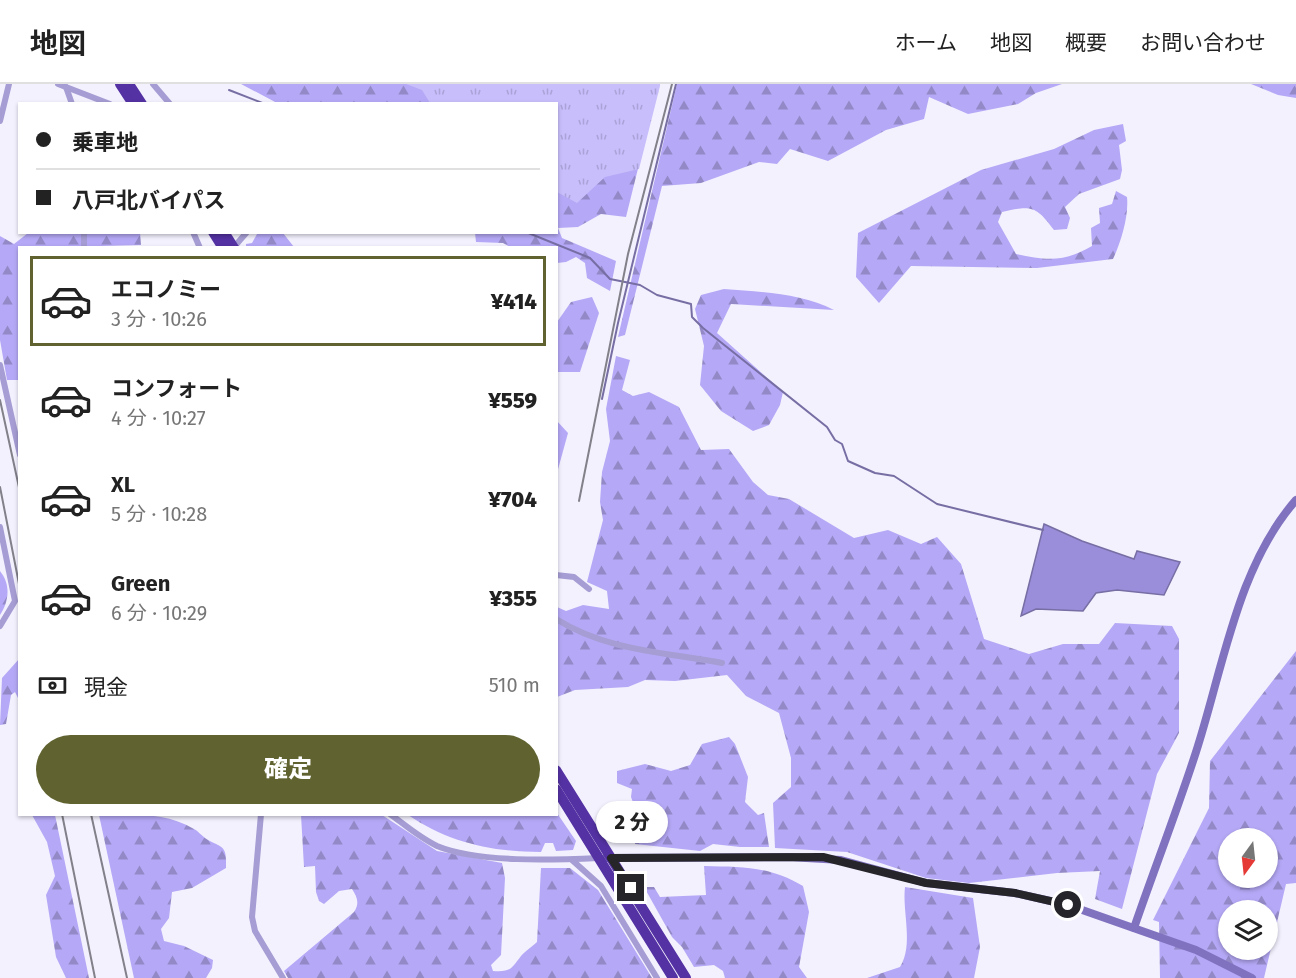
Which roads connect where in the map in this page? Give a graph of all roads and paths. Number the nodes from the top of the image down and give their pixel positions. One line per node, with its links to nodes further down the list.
1 (9, 84): 12 (street)
2 (58, 84): 6 (street)
3 (120, 84): 9 (highway)
4 (129, 84): 10 (highway)
5 (153, 84): 11 (street)
6 (66, 87): 7 (street); 8 (street)
7 (71, 102)
8 (105, 102)
9 (132, 102)
10 (141, 102)
11 (168, 102)
12 (0, 121)
13 (246, 234): 14 (street)
14 (235, 246)
15 (0, 365): 16 (street)
16 (18, 446)
17 (1296, 500): 31 (street)
18 (0, 526): 21 (street)
19 (558, 575): 20 (street)
20 (589, 589)
21 (17, 601): 23 (street)
22 (558, 621): 24 (street)
23 (0, 626)
24 (722, 663)
25 (558, 774): 29 (highway)
26 (558, 792): 29 (highway)
27 (261, 816): 32 (street)
28 (393, 816): 30 (street)
29 (605, 858): 30 (street); 31 (street); 34 (highway); 35 (highway)
30 (572, 860): 33 (street)
31 (1134, 928): 36 (street)
32 (283, 978)
33 (657, 978)
34 (673, 978)
35 (686, 978)
36 (1252, 978)

